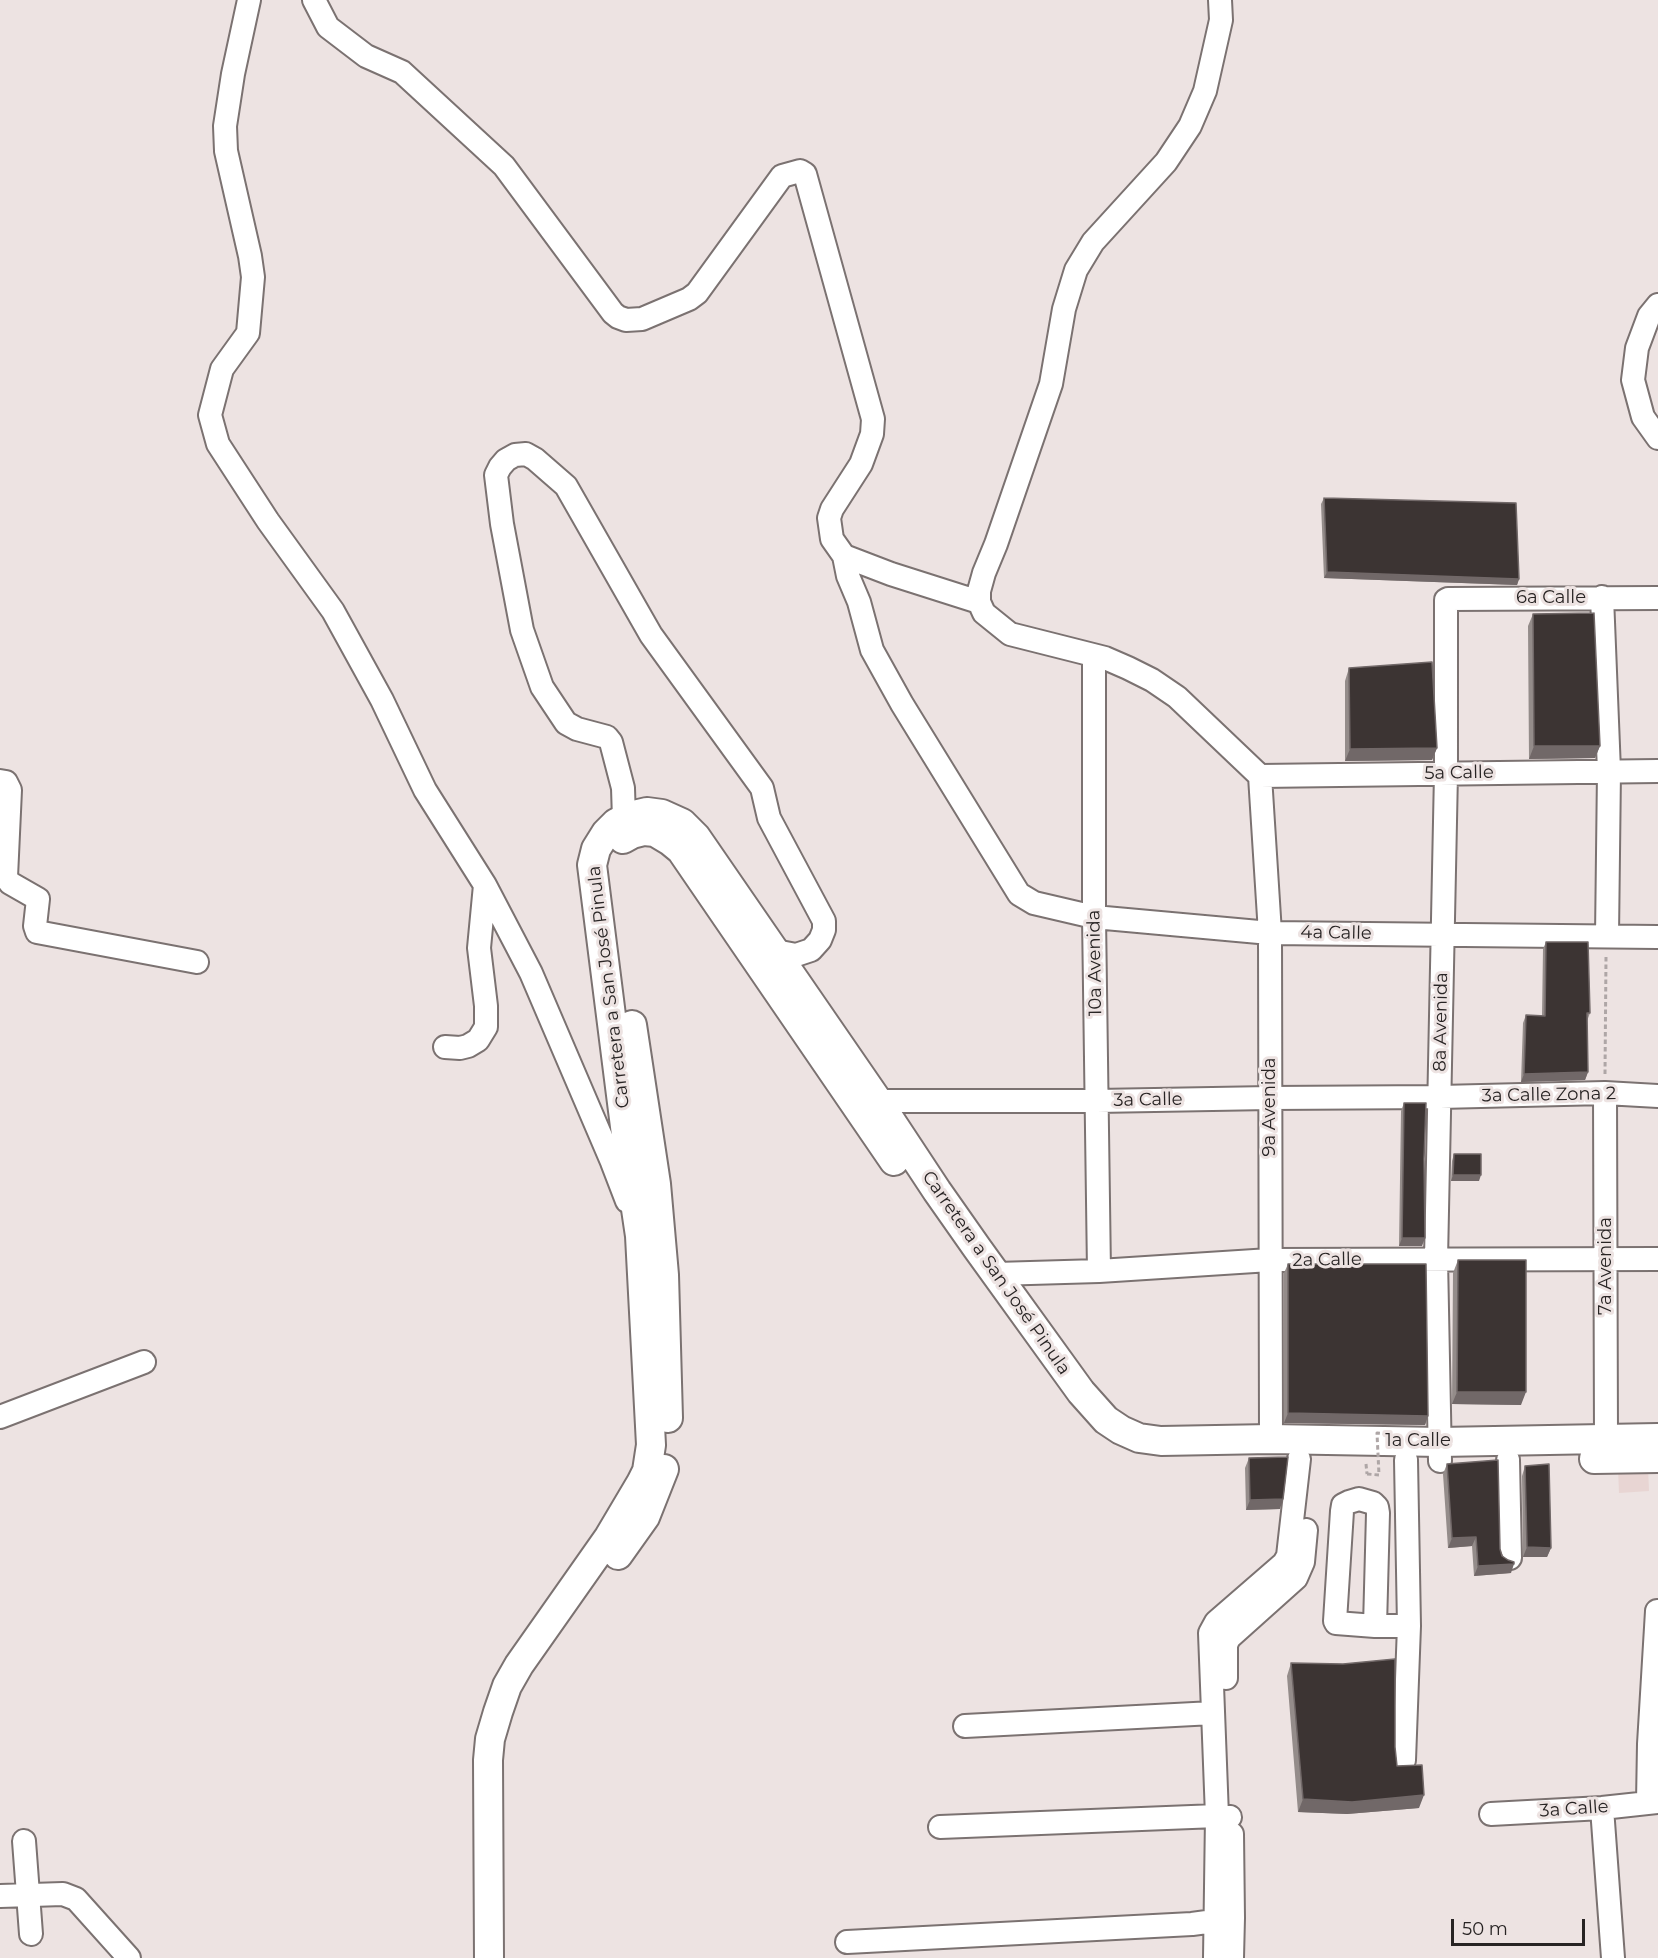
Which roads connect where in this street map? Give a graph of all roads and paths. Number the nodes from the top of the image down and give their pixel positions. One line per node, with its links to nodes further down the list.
1 (249, 0): 18 (street)
2 (314, 0): 6 (street)
3 (1220, 0): 10 (street)
4 (1658, 305): 5 (street)
5 (1658, 438)
6 (844, 556): 10 (street); 19 (street, 4a Calle)
7 (1602, 597): 8 (street, 6a Calle); 9 (street, 6a Calle); 12 (street)
8 (1658, 598)
9 (1446, 601): 14 (street, 8a Avenida)
10 (979, 602): 11 (street)
11 (1094, 656): 15 (street); 19 (street, 10a Avenida)
12 (1609, 771): 13 (street, 5a Calle); 14 (street, 5a Calle); 22 (street)
13 (1658, 771)
14 (1446, 772): 15 (street, 5a Calle); 21 (street, 8a Avenida)
15 (1260, 776): 20 (street, 9a Avenida)
16 (0, 781): 25 (street)
17 (624, 819): 24 (main road, Carretera a San José Pinula); 24 (street); 33 (main road, Carretera a San José Pinula)
18 (485, 885): 26 (street); 33 (street)
19 (1094, 917): 20 (street, 4a Calle); 31 (street, 10a Avenida)
20 (1270, 933): 21 (street, 4a Calle); 30 (street, 9a Avenida)
21 (1443, 936): 22 (street, 4a Calle); 29 (street, 8a Avenida)
22 (1607, 936): 23 (street, 4a Calle); 27 (path)
23 (1658, 937)
24 (775, 951): 32 (main road, Carretera a San José Pinula)
25 (197, 962)
26 (446, 1047)
27 (1605, 1093): 28 (street, 3a Calle Zona 2); 29 (street, 3a Calle Zona 2); 35 (street, 7a Avenida)
28 (1658, 1096)
29 (1440, 1097): 30 (street, 3a Calle); 34 (street, 8a Avenida)
30 (1270, 1098): 31 (street, 3a Calle); 37 (street, 9a Avenida)
31 (1097, 1101): 32 (street, 3a Calle); 38 (street, 10a Avenida)
32 (867, 1103): 39 (main road, Carretera a San José Pinula); 46 (main road, Carretera a San José Pinula); 73 (main road, Carretera a San José Pinula)
33 (640, 1236): 72 (main road, Carretera a San José Pinula)
34 (1436, 1259): 35 (street, 2a Calle); 37 (street, 2a Calle); 48 (street, 8a Avenida)
35 (1606, 1259): 36 (street, 2a Calle); 45 (street, 7a Avenida)
36 (1658, 1259)
37 (1270, 1260): 38 (street, 2a Calle); 44 (street, 9a Avenida)
38 (1100, 1270): 39 (street, 2a Calle)
39 (996, 1274): 46 (main road, Carretera a San José Pinula)
40 (144, 1362): 41 (street)
41 (0, 1417)
42 (1389, 1434): 52 (path, bridge)
43 (1658, 1438): 45 (main road, 1a Calle)
44 (1271, 1439): 46 (main road, 1a Calle); 48 (main road, 1a Calle)
45 (1606, 1439): 47 (main road, 1a Calle)
46 (1179, 1449): 50 (main road, 1a Calle)
47 (1508, 1450): 48 (main road, 1a Calle); 49 (main road, 1a Calle); 53 (street)
48 (1440, 1451): 51 (main road, 1a Calle)
49 (1658, 1458)
50 (1306, 1459): 52 (main road, 1a Calle); 57 (street); 63 (street)
51 (1406, 1460): 52 (main road, 1a Calle); 56 (street)
52 (1366, 1467)
53 (1510, 1558)
54 (1657, 1611): 60 (street)
55 (1375, 1626): 55 (street); 56 (street)
56 (1409, 1626): 59 (street)
57 (1213, 1713): 58 (street); 63 (street)
58 (965, 1726)
59 (1404, 1760)
60 (1653, 1802): 61 (street, 3a Calle)
61 (1602, 1808): 62 (street, 3a Calle); 76 (street)
62 (1491, 1814)
63 (1225, 1816): 64 (street); 68 (street)
64 (940, 1827)
65 (24, 1841): 67 (street)
66 (0, 1896): 67 (street)
67 (28, 1896): 69 (street); 71 (street)
68 (1224, 1920): 70 (street); 74 (street); 75 (street)
69 (31, 1934)
70 (847, 1942)
71 (129, 1958)
72 (489, 1958)
73 (506, 1958)
74 (1215, 1958)
75 (1232, 1958)
76 (1613, 1958)

